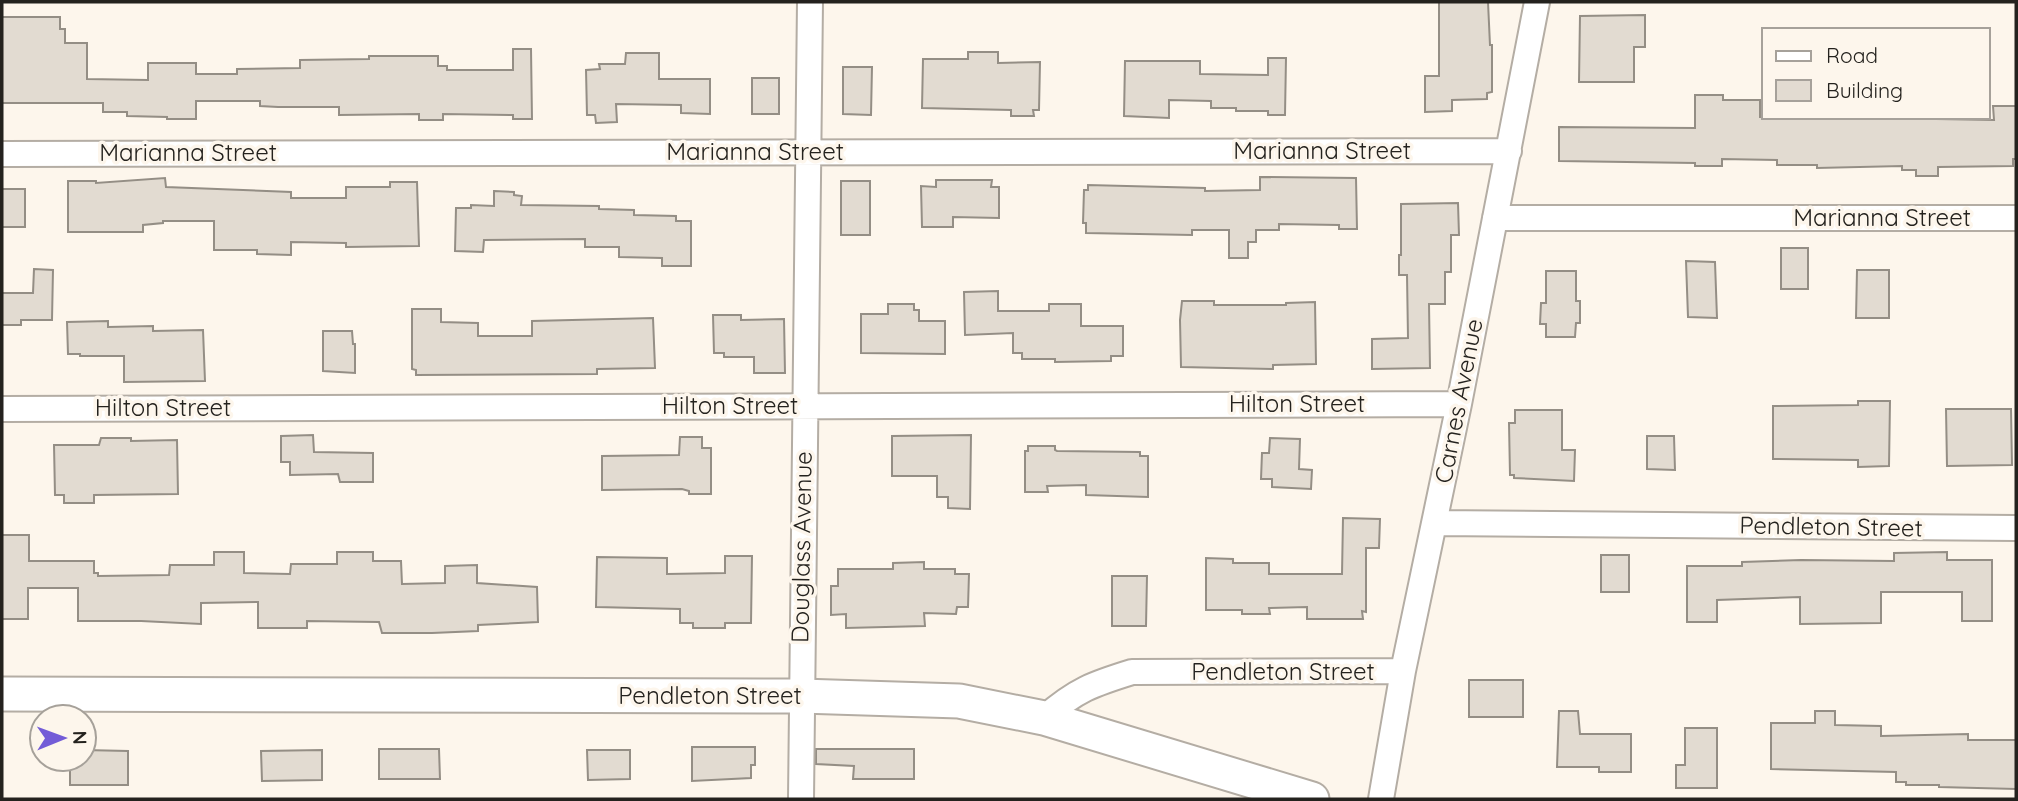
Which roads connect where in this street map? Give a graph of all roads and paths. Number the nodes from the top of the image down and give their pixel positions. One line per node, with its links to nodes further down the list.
1 (810, 2): 4 (street, Douglass Avenue)
2 (1537, 2): 3 (street, Carnes Avenue)
3 (1509, 151): 4 (street, Marianna Street); 6 (street, Carnes Avenue)
4 (809, 152): 5 (street, Marianna Street); 9 (street, Douglass Avenue)
5 (2, 154)
6 (1495, 218): 7 (street, Marianna Street); 8 (street, Carnes Avenue)
7 (2016, 218)
8 (1459, 404): 9 (street, Hilton Street); 11 (street, Carnes Avenue)
9 (804, 406): 10 (street, Hilton Street); 15 (street, Douglass Avenue)
10 (2, 409)
11 (1435, 523): 12 (street, Pendleton Street); 13 (street, Carnes Avenue)
12 (2016, 528)
13 (1403, 671): 16 (street, Pendleton Street); 19 (street, Carnes Avenue)
14 (2, 694): 15 (main road, Pendleton Street)
15 (801, 696): 16 (main road, Pendleton Street); 17 (street, Douglass Avenue)
16 (1044, 718): 18 (main road)
17 (801, 799)
18 (1312, 799)
19 (1381, 799)

